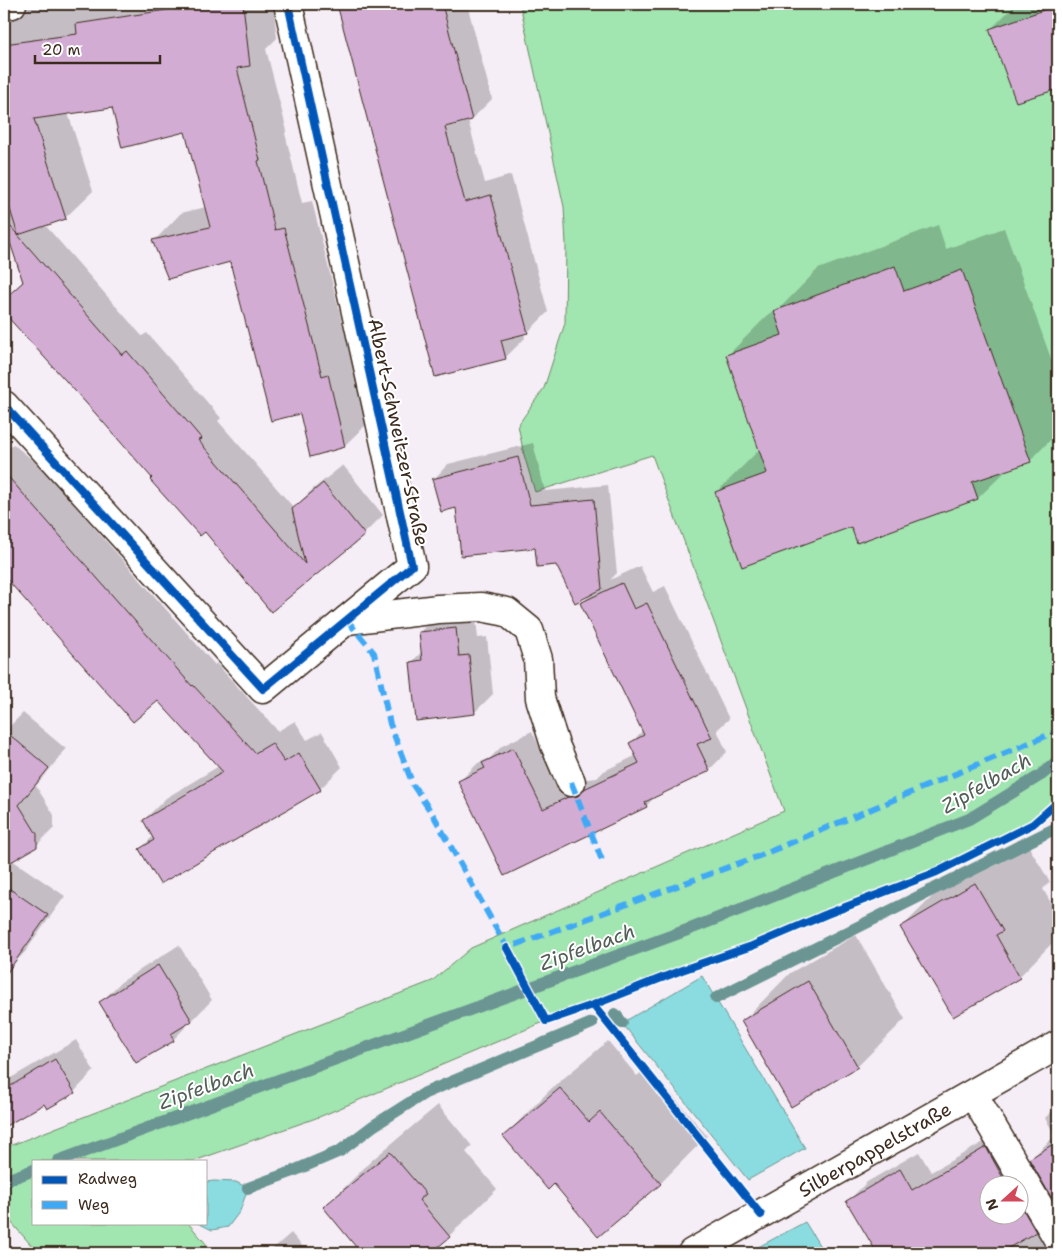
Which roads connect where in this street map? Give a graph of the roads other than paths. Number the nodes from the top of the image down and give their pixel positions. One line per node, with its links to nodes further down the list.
1 (12, 4): 3 (street)
2 (288, 4): 5 (street, Albert-Schweitzer-Straße)
3 (4, 5)
4 (4, 405): 5 (street, Albert-Schweitzer-Straße)
5 (347, 620): 6 (street)
6 (571, 782)
7 (1058, 1045): 8 (street, Silberpappelstraße)
8 (973, 1094): 9 (street); 10 (street, Silberpappelstraße)
9 (1058, 1239)
10 (692, 1253)

